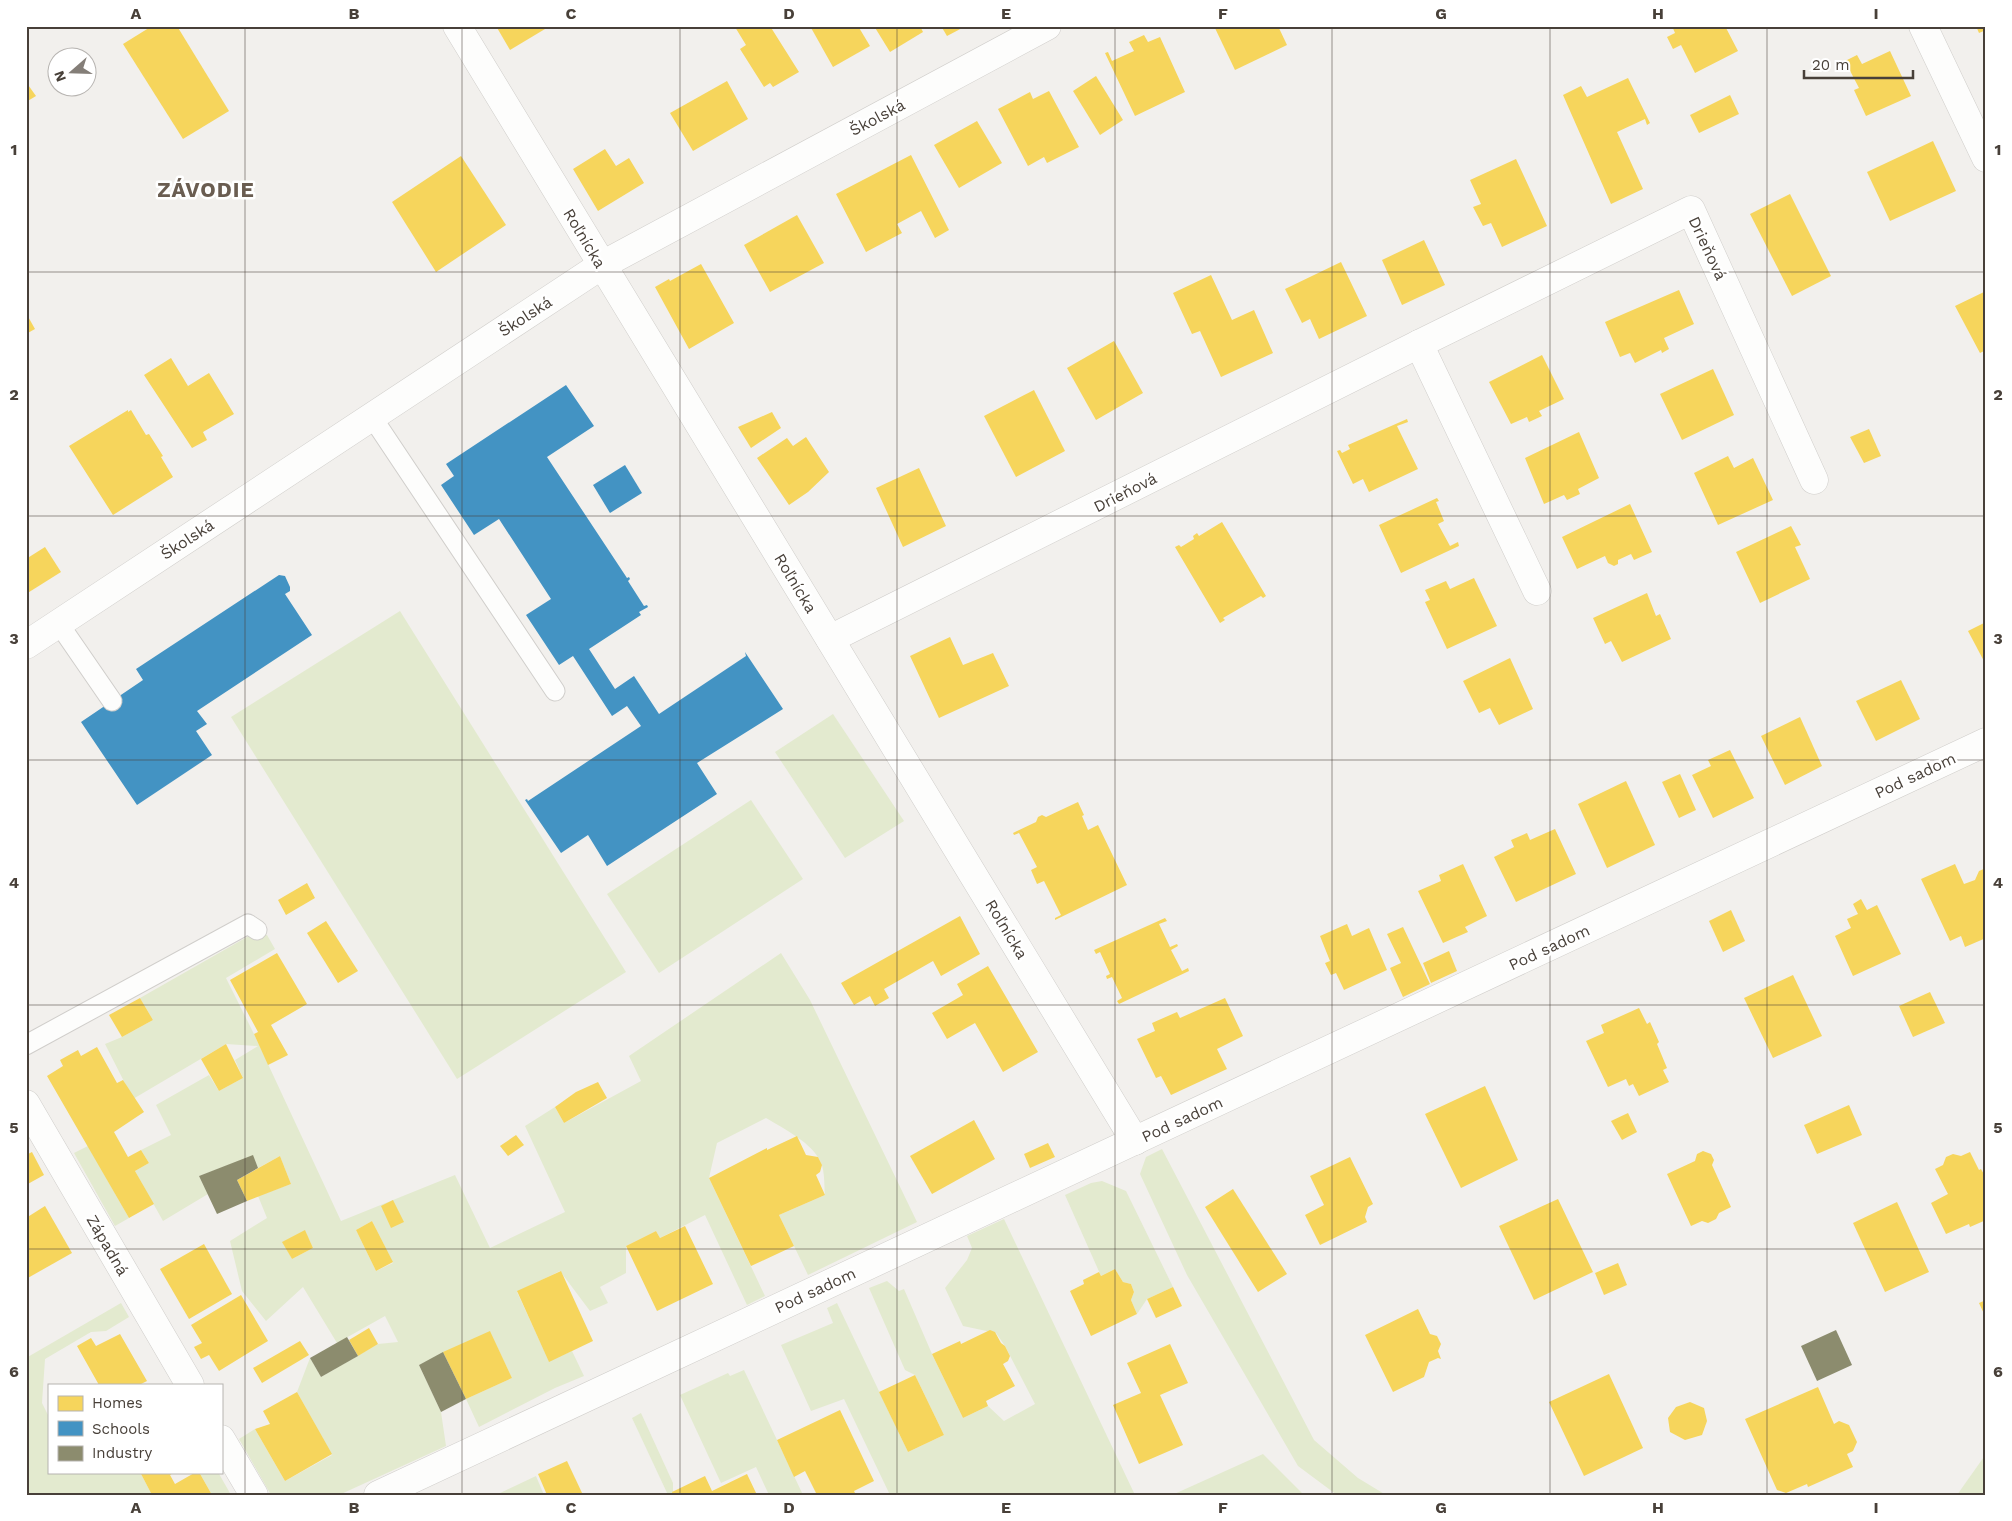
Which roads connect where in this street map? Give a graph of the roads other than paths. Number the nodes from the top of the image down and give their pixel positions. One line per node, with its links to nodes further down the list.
1 (456, 26): 5 (street, Roľnícka)
2 (1047, 26): 5 (street, Školská)
3 (1923, 26): 4 (street)
4 (1986, 158)
5 (602, 265): 7 (street, Školská); 11 (street, Roľnícka)
6 (1419, 344): 8 (street, Drieňová); 9 (street); 11 (street, Drieňová)
7 (372, 417): 10 (street, Školská); 13 (lane)
8 (1814, 480)
9 (1537, 591)
10 (59, 624): 12 (street, Školská); 14 (lane)
11 (830, 639): 19 (street, Roľnícka)
12 (26, 645)
13 (555, 691)
14 (112, 701)
15 (1986, 742): 19 (street, Pod sadom)
16 (257, 930): 17 (lane)
17 (26, 1046)
18 (26, 1104): 20 (street, Západná)
19 (1135, 1141): 23 (street, Pod sadom)
20 (189, 1384)
21 (222, 1441): 22 (street)
22 (254, 1495)
23 (378, 1495)

